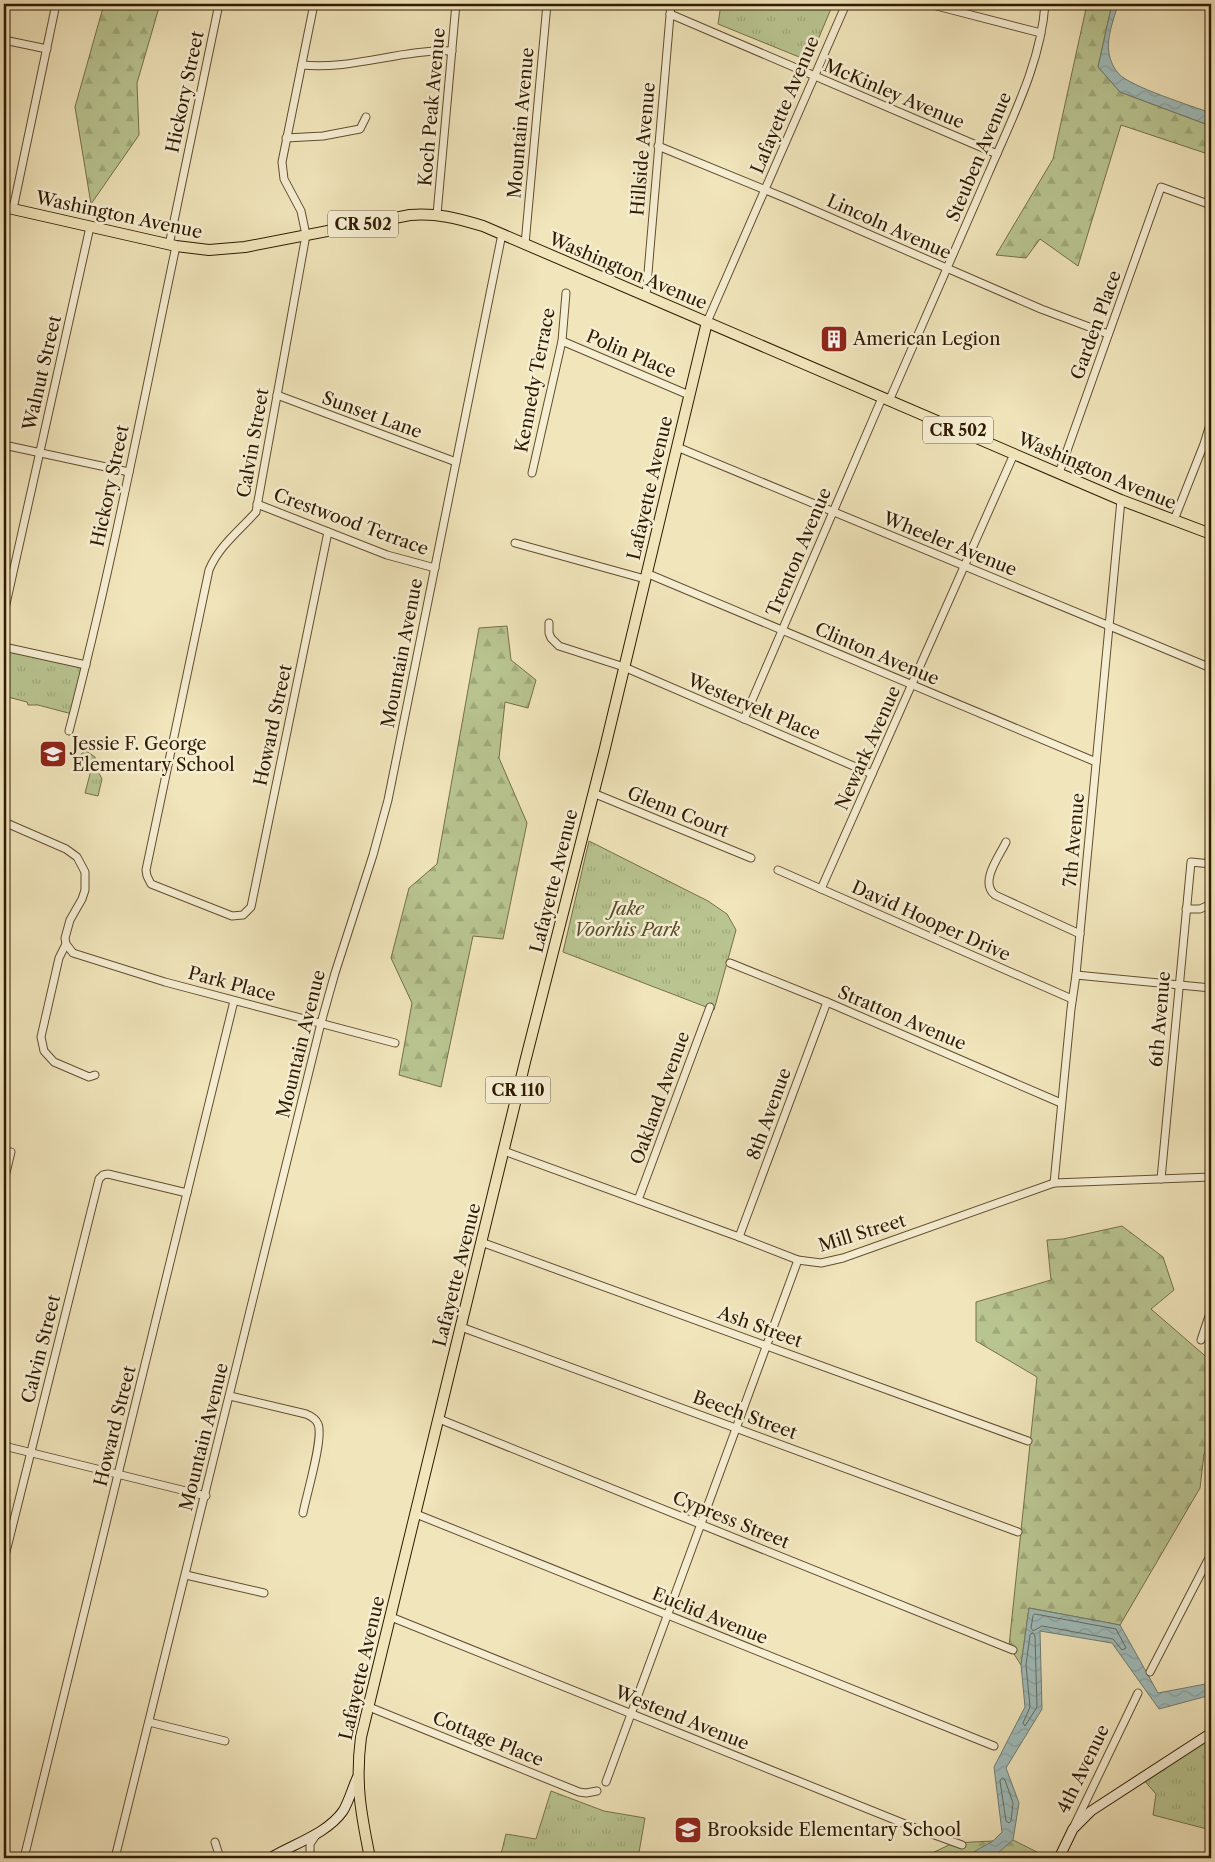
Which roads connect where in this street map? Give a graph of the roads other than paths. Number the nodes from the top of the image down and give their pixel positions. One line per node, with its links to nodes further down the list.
1 (56, 4): 13 (street)
2 (218, 4): 29 (street, Hickory Street)
3 (314, 4): 15 (street, Calvin Street)
4 (456, 4): 14 (street, Koch Peak Avenue)
5 (547, 4): 28 (street, Mountain Avenue)
6 (670, 4): 10 (street, Hillside Avenue)
7 (846, 4): 16 (street, Lafayette Avenue)
8 (928, 4): 11 (street)
9 (1045, 4): 11 (street, Steuben Avenue)
10 (670, 14): 16 (street, McKinley Avenue); 19 (street, Hillside Avenue)
11 (1041, 34): 20 (street, Steuben Avenue)
12 (4, 40): 13 (street)
13 (47, 49): 23 (street)
14 (452, 51): 15 (street); 24 (street, Koch Peak Avenue)
15 (302, 65): 18 (street, Calvin Street)
16 (814, 76): 20 (street, McKinley Avenue); 21 (street, Lafayette Avenue)
17 (366, 117): 18 (street)
18 (286, 138): 27 (street, Calvin Street)
19 (658, 146): 21 (street, Lincoln Avenue); 32 (street, Hillside Avenue)
20 (997, 154): 30 (street, Steuben Avenue)
21 (766, 190): 30 (street, Lincoln Avenue); 33 (street, Lafayette Avenue)
22 (1211, 204): 34 (street, Garden Place)
23 (8, 208): 25 (main road, Washington Avenue / CR 502)
24 (437, 214): 26 (main road, Washington Avenue / CR 502); 27 (main road, Washington Avenue / CR 502)
25 (90, 227): 29 (main road, Washington Avenue / CR 502); 42 (street, Walnut Street)
26 (502, 234): 28 (main road, Washington Avenue / CR 502); 44 (street, Mountain Avenue)
27 (306, 235): 29 (main road, Washington Avenue / CR 502); 36 (street, Calvin Street)
28 (525, 244): 32 (main road, Washington Avenue / CR 502)
29 (172, 245): 45 (street, Hickory Street)
30 (948, 269): 34 (street, Lincoln Avenue); 38 (street, Steuben Avenue)
31 (566, 293): 35 (street, Kennedy Terrace)
32 (646, 296): 33 (main road, Washington Avenue / CR 502)
33 (706, 322): 37 (main road, Lafayette Avenue / CR 110); 38 (main road, Washington Avenue / CR 502)
34 (1108, 334): 47 (street, Garden Place)
35 (562, 341): 37 (street, Polin Place); 46 (street, Kennedy Terrace)
36 (277, 395): 44 (street, Sunset Lane); 49 (street, Calvin Street)
37 (689, 395): 41 (main road, Lafayette Avenue / CR 110)
38 (886, 399): 43 (main road, Washington Avenue / CR 502); 50 (street, Trenton Avenue)
39 (1211, 421): 51 (street)
40 (4, 445): 42 (street)
41 (677, 447): 50 (street, Wheeler Avenue); 57 (main road, Lafayette Avenue / CR 110)
42 (40, 453): 45 (street); 58 (street, Walnut Street)
43 (1014, 454): 47 (main road, Washington Avenue / CR 502); 55 (street, Newark Avenue)
44 (456, 462): 56 (street, Mountain Avenue)
45 (129, 472): 63 (street, Hickory Street)
46 (532, 473)
47 (1059, 473): 48 (main road, Washington Avenue / CR 502)
48 (1121, 500): 51 (main road, Washington Avenue / CR 502); 60 (street, 7th Avenue)
49 (257, 504): 52 (street, Crestwood Terrace); 80 (street, Calvin Street)
50 (833, 512): 55 (street, Wheeler Avenue); 61 (street, Trenton Avenue)
51 (1174, 520): 53 (main road, Washington Avenue / CR 502)
52 (328, 532): 56 (street, Crestwood Terrace); 80 (street, Howard Street)
53 (1211, 534)
54 (515, 543): 57 (street, Clinton Avenue)
55 (965, 566): 60 (street, Wheeler Avenue); 66 (street, Newark Avenue)
56 (435, 568): 91 (street, Mountain Avenue)
57 (646, 576): 61 (street, Clinton Avenue); 64 (main road, Lafayette Avenue / CR 110)
58 (4, 613)
59 (549, 623): 64 (street, Westervelt Place)
60 (1109, 626): 65 (street, Wheeler Avenue); 69 (street, 7th Avenue)
61 (782, 630): 66 (street, Clinton Avenue); 67 (street, Trenton Avenue)
62 (4, 647): 63 (street)
63 (86, 664): 68 (street, Hickory Street)
64 (624, 667): 67 (street, Westervelt Place); 71 (main road, Lafayette Avenue / CR 110)
65 (1211, 668)
66 (912, 685): 69 (street, Clinton Avenue); 70 (street, Newark Avenue)
67 (744, 719): 70 (street, Westervelt Place)
68 (69, 731)
69 (1096, 762): 81 (street, 7th Avenue)
70 (872, 774): 77 (street, Newark Avenue)
71 (593, 793): 74 (street, Glenn Court); 95 (main road, Lafayette Avenue / CR 110)
72 (4, 822): 82 (street)
73 (1006, 842): 81 (street)
74 (751, 858)
75 (1211, 864): 79 (street, 6th Avenue)
76 (778, 870): 77 (street, David Hooper Drive)
77 (821, 889): 87 (street, David Hooper Drive)
78 (1211, 904): 79 (street)
79 (1186, 909): 85 (street, 6th Avenue)
80 (238, 917)
81 (1080, 934): 84 (street, 7th Avenue)
82 (66, 944): 88 (street, Park Place); 93 (street)
83 (730, 963): 89 (street, Stratton Avenue)
84 (1076, 975): 85 (street); 87 (street, 7th Avenue)
85 (1178, 985): 86 (street); 98 (street, 6th Avenue)
86 (1211, 988)
87 (1072, 999): 94 (street, 7th Avenue)
88 (234, 1001): 91 (street, Park Place); 101 (street, Howard Street)
89 (827, 1002): 94 (street, Stratton Avenue); 103 (street, 8th Avenue)
90 (710, 1007): 102 (street, Oakland Avenue)
91 (322, 1023): 92 (street, Park Place); 110 (street, Mountain Avenue)
92 (395, 1043)
93 (95, 1075)
94 (1061, 1103): 100 (street, 7th Avenue)
95 (504, 1150): 102 (street, Mill Street); 104 (main road, Lafayette Avenue / CR 110)
96 (11, 1152): 99 (street)
97 (1211, 1177): 98 (street, Mill Street)
98 (1161, 1179): 100 (street, Mill Street)
99 (4, 1181)
100 (1054, 1183): 105 (street, Mill Street)
101 (187, 1193): 115 (street, Calvin Street); 116 (street, Howard Street)
102 (638, 1200): 103 (street, Mill Street)
103 (739, 1237): 105 (street, Mill Street)
104 (482, 1242): 107 (main road, Lafayette Avenue / CR 110); 109 (street, Ash Street)
105 (798, 1260): 109 (street)
106 (1211, 1310): 108 (street)
107 (461, 1327): 111 (main road, Lafayette Avenue / CR 110); 112 (street, Beech Street)
108 (1201, 1340)
109 (766, 1346): 112 (street); 113 (street, Ash Street)
110 (230, 1396): 117 (street, Mountain Avenue); 118 (street)
111 (439, 1419): 119 (main road, Lafayette Avenue / CR 110); 120 (street, Cypress Street)
112 (736, 1428): 120 (street); 121 (street, Beech Street)
113 (1028, 1441)
114 (4, 1446): 115 (street)
115 (31, 1453): 116 (street); 123 (street, Calvin Street)
116 (119, 1474): 117 (street); 144 (street, Howard Street)
117 (206, 1496): 124 (street, Mountain Avenue)
118 (302, 1514)
119 (416, 1514): 126 (street, Euclid Avenue); 127 (main road, Lafayette Avenue / CR 110)
120 (701, 1524): 126 (street); 128 (street, Cypress Street)
121 (1018, 1532)
122 (1211, 1554): 129 (street)
123 (4, 1560)
124 (186, 1575): 125 (street); 133 (street, Mountain Avenue)
125 (264, 1593)
126 (668, 1616): 132 (street); 136 (street, Euclid Avenue)
127 (391, 1617): 131 (main road, Lafayette Avenue / CR 110); 132 (street, Westend Avenue)
128 (1013, 1650)
129 (1150, 1672)
130 (1138, 1693): 141 (street, 4th Avenue)
131 (369, 1708): 137 (main road, Lafayette Avenue / CR 110); 139 (street, Cottage Place)
132 (632, 1714): 138 (street); 143 (street, Westend Avenue)
133 (149, 1722): 135 (street); 145 (street, Mountain Avenue)
134 (1211, 1734): 141 (main road)
135 (226, 1741)
136 (994, 1746)
137 (358, 1782): 140 (main road, CR 110); 149 (main road, Lafayette Avenue)
138 (606, 1782)
139 (597, 1791)
140 (318, 1833): 147 (main road, CR 110); 148 (street)
141 (1068, 1838): 150 (main road, 4th Avenue)
142 (215, 1842): 146 (street)
143 (962, 1845)
144 (24, 1858)
145 (115, 1858)
146 (220, 1858)
147 (270, 1858)
148 (310, 1858)
149 (370, 1858)
150 (1059, 1858)

